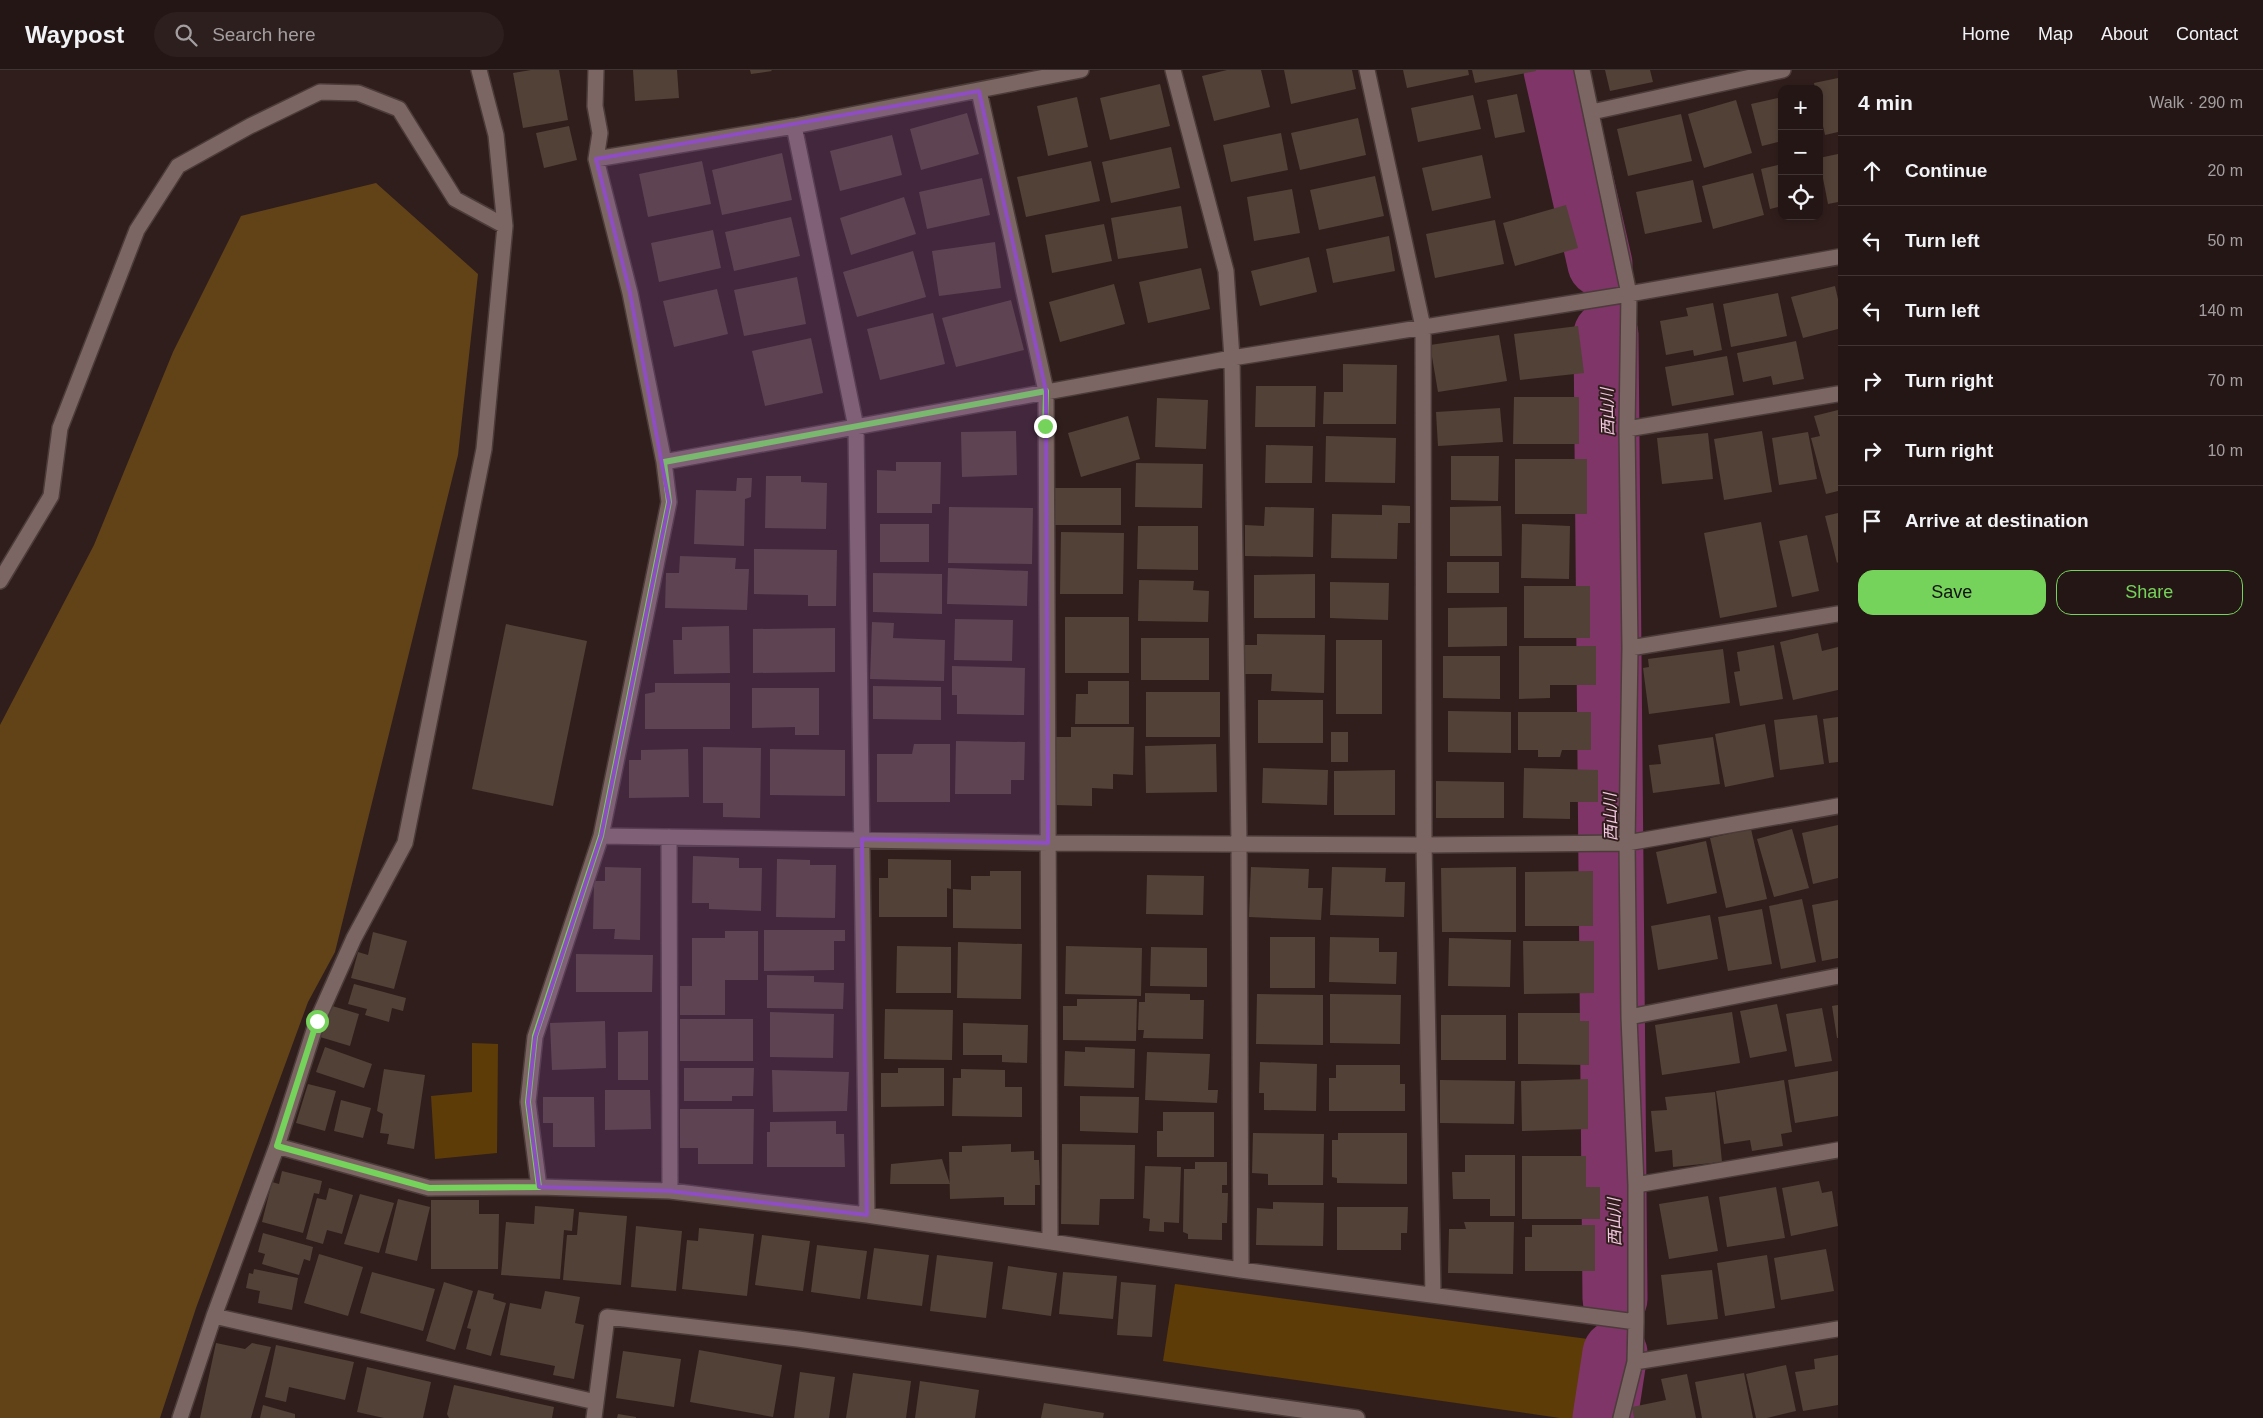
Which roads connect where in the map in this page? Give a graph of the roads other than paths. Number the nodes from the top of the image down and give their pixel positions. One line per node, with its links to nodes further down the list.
1 (479, 70): 12 (street)
2 (596, 70): 11 (street)
3 (1081, 70): 8 (street)
4 (1173, 70): 16 (street)
5 (1367, 70): 15 (street)
6 (1582, 70): 9 (street)
7 (1783, 70): 9 (street)
8 (978, 91): 10 (street); 17 (street)
9 (1592, 112): 14 (street)
10 (794, 126): 11 (street); 19 (street)
11 (596, 159): 21 (street)
12 (505, 226): 22 (street); 35 (street)
13 (1838, 257): 14 (street)
14 (1629, 294): 15 (street); 20 (street)
15 (1424, 327): 16 (street); 32 (street)
16 (1232, 358): 17 (street); 29 (street)
17 (1046, 391): 19 (street); 30 (street)
18 (1838, 394): 20 (street)
19 (856, 427): 21 (street); 28 (street)
20 (1627, 429): 24 (street)
21 (664, 462): 26 (street)
22 (0, 581)
23 (1838, 614): 24 (street)
24 (1630, 648): 31 (street)
25 (1838, 806): 31 (street)
26 (601, 836): 27 (street); 38 (street)
27 (669, 836): 28 (street); 39 (street)
28 (862, 839): 30 (street); 40 (street)
29 (1239, 842): 30 (street); 32 (street); 42 (street)
30 (1048, 843): 41 (street)
31 (1627, 843): 32 (street); 34 (street)
32 (1424, 845): 43 (street)
33 (1838, 976): 34 (street)
34 (1629, 1017): 37 (street)
35 (277, 1146): 38 (street); 44 (street)
36 (1838, 1150): 37 (street)
37 (1636, 1185): 45 (street)
38 (539, 1187): 39 (street)
39 (670, 1191): 40 (street)
40 (867, 1215): 41 (street)
41 (1050, 1242): 42 (street)
42 (1241, 1270): 43 (street)
43 (1433, 1295): 45 (street)
44 (214, 1316): 48 (street); 49 (street)
45 (1636, 1322): 47 (street)
46 (1838, 1329): 47 (street)
47 (1635, 1362): 52 (street)
48 (596, 1402): 50 (street); 51 (street)
49 (180, 1418)
50 (594, 1418)
51 (1357, 1418)
52 (1621, 1418)

